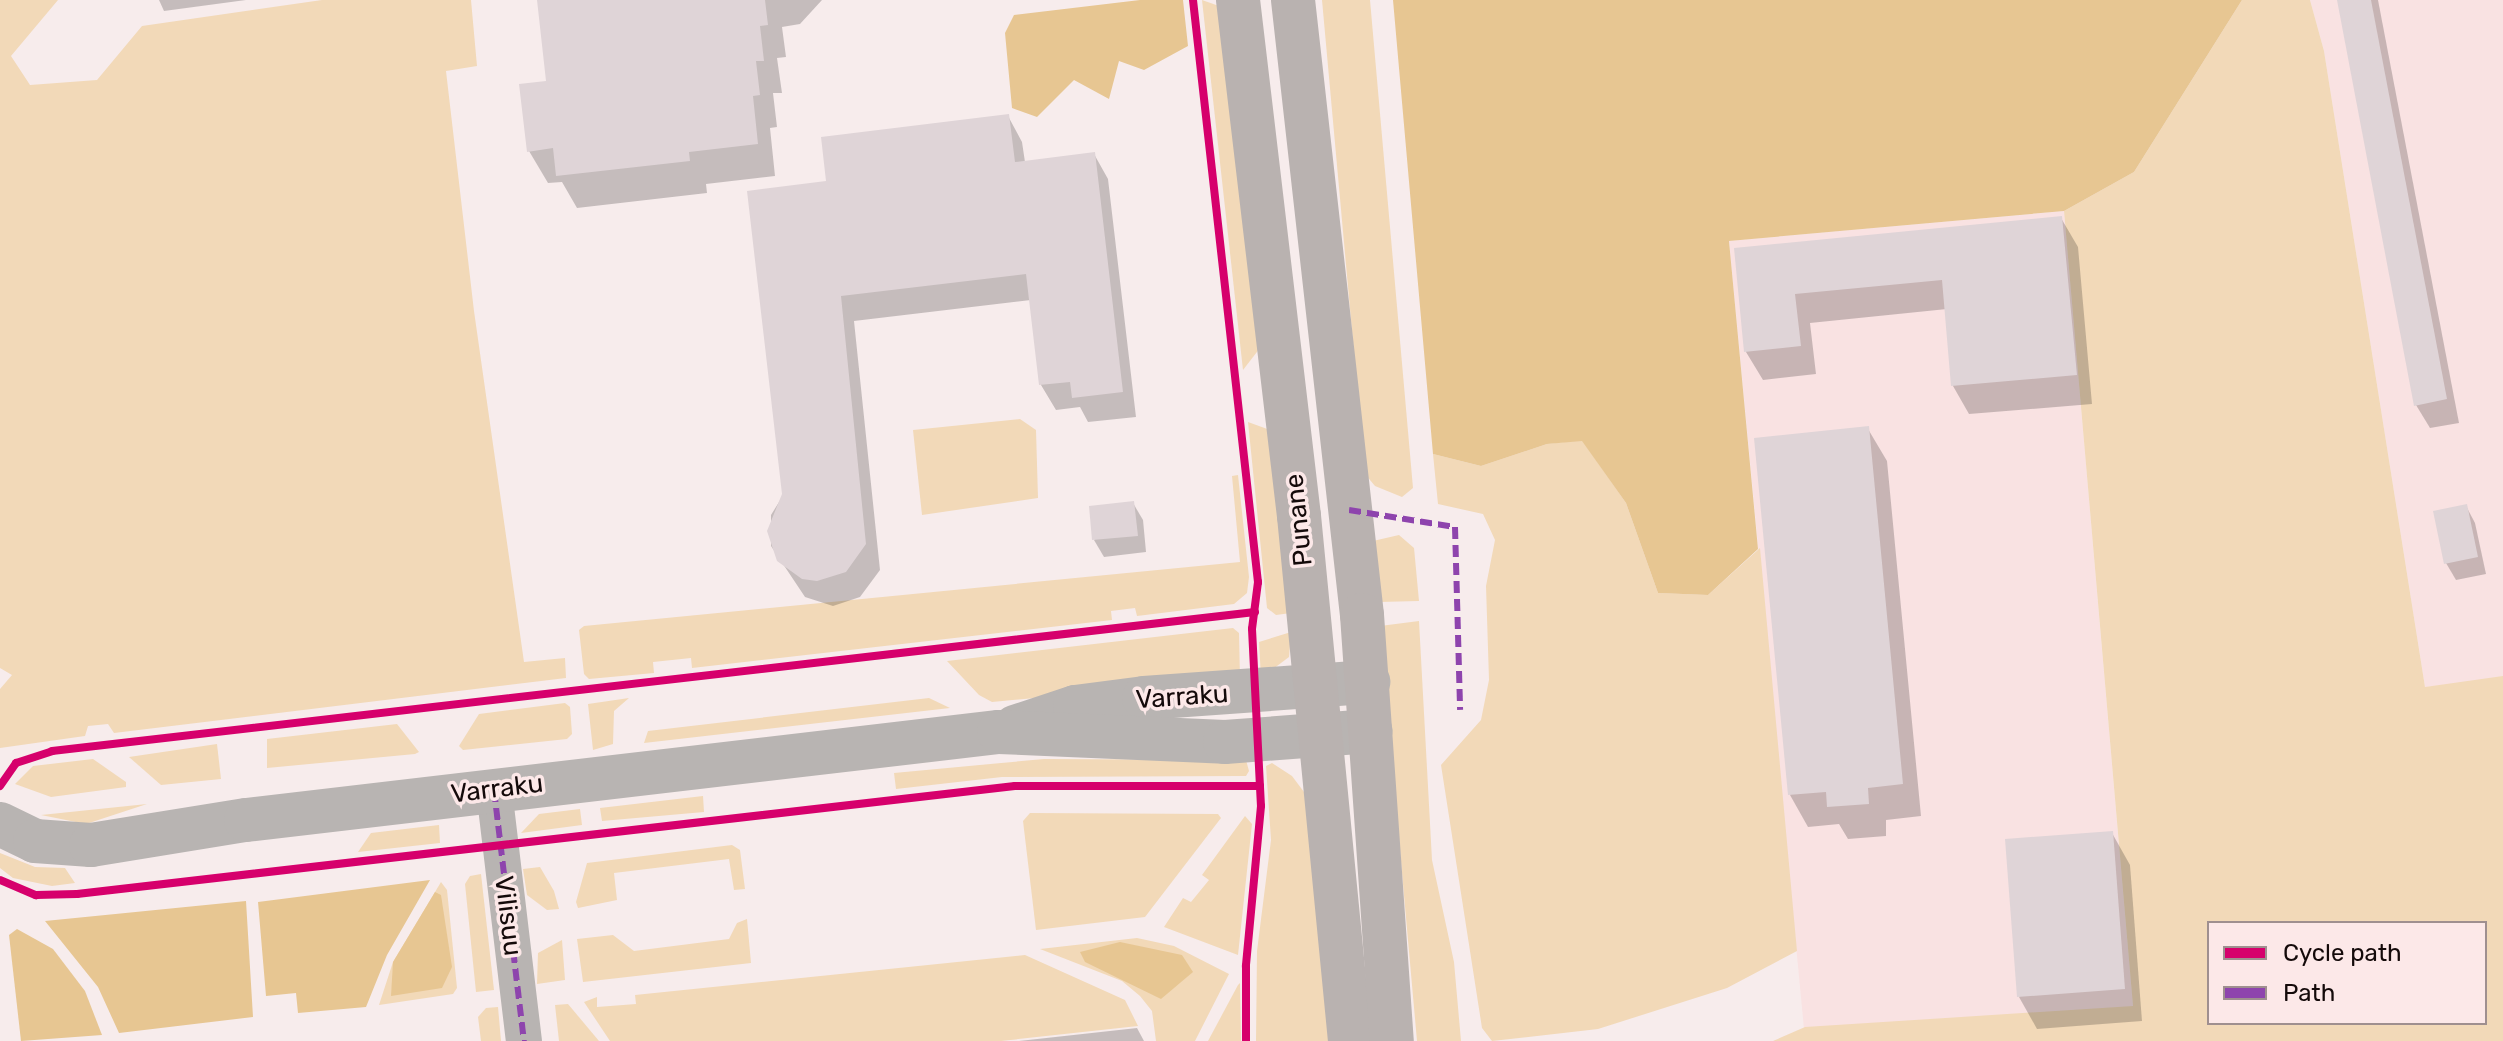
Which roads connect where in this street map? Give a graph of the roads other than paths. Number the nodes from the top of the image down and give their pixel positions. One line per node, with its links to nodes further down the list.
1 (1238, 0): 4 (main road, Punane)
2 (1293, 0): 3 (main road, Punane)
3 (1368, 682): 4 (street, Varraku); 5 (main road, Punane)
4 (1317, 686): 6 (street, Varraku); 7 (main road, Punane)
5 (1371, 731): 7 (street, Varraku); 12 (main road, Punane)
6 (999, 732): 7 (street, Varraku); 8 (street, Varraku)
7 (1323, 736): 11 (main road, Punane)
8 (494, 790): 9 (street, Varraku); 10 (street, Vilisuu)
9 (0, 824)
10 (524, 1041)
11 (1350, 1041)
12 (1392, 1041)

